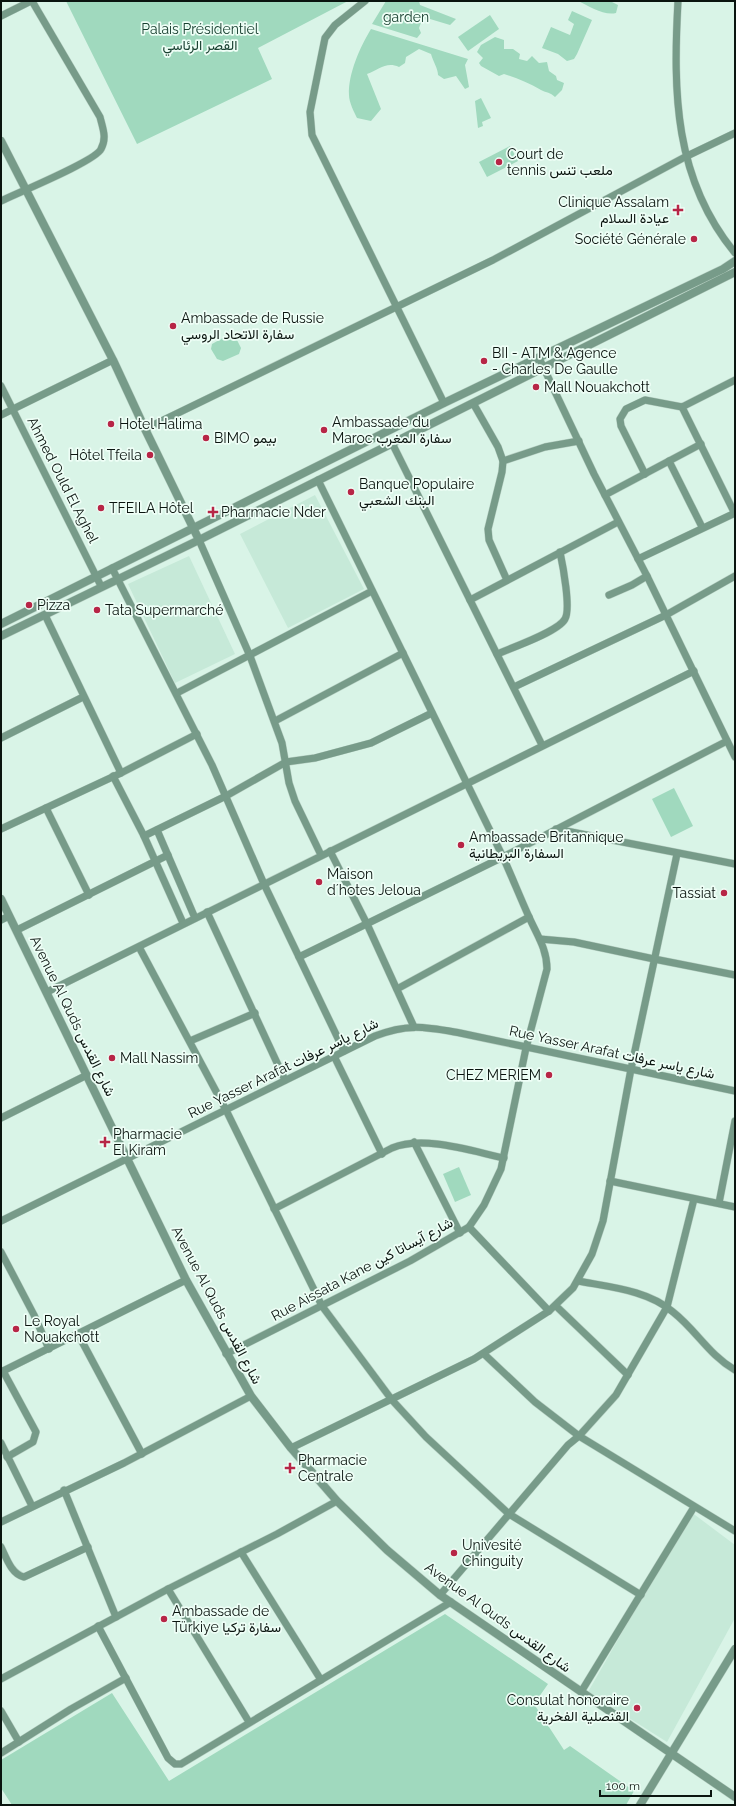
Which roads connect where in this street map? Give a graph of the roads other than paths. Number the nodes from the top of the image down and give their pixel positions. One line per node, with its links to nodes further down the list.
1 (31, 1): 4 (street); 8 (street)
2 (365, 1): 13 (street)
3 (678, 1): 7 (street)
4 (1, 16)
5 (735, 133): 7 (street)
6 (1, 141): 8 (street)
7 (685, 157): 10 (street); 13 (street)
8 (25, 189): 9 (street); 15 (street)
9 (1, 200)
10 (735, 254)
11 (735, 261): 14 (street)
12 (735, 272): 16 (street)
13 (396, 309): 19 (street); 24 (street)
14 (539, 358): 16 (street); 19 (street)
15 (113, 360): 22 (street); 24 (street)
16 (544, 367): 20 (street); 25 (street)
17 (735, 380): 21 (street)
18 (1, 386): 22 (street, Ahmed Ould El Aghel)
19 (444, 403): 35 (street)
20 (473, 403): 26 (street); 29 (street)
21 (682, 407): 27 (street); 30 (street)
22 (13, 409): 23 (street); 41 (street, Ahmed Ould El Aghel)
23 (1, 415)
24 (145, 430): 35 (street)
25 (579, 441): 29 (street); 32 (street)
26 (392, 444): 31 (street); 49 (street)
27 (701, 444): 28 (street); 33 (street)
28 (669, 461): 30 (street); 36 (street)
29 (503, 462): 45 (street)
30 (645, 474): 32 (street)
31 (318, 480): 37 (street); 47 (street, Rue Aissata Kane شارع آيساتا كين)
32 (604, 495): 34 (street)
33 (735, 513): 36 (street)
34 (618, 522): 38 (street); 39 (street)
35 (194, 527): 37 (street); 40 (street)
36 (702, 528): 39 (street)
37 (200, 540): 44 (street); 56 (street)
38 (560, 552): 45 (street); 55 (street)
39 (638, 559): 42 (street)
40 (112, 568): 41 (street); 44 (street)
41 (96, 576): 46 (street, Ahmed Ould El Aghel); 52 (street)
42 (647, 576): 48 (street); 50 (street)
43 (735, 576): 50 (street)
44 (117, 578): 46 (street); 59 (street)
45 (507, 580): 49 (street)
46 (101, 586): 51 (street)
47 (372, 591): 54 (street, Rue Aissata Kane شارع آيساتا كين); 56 (street)
48 (609, 595)
49 (470, 600): 55 (street)
50 (666, 614): 57 (street); 58 (street)
51 (45, 615): 53 (street); 60 (street)
52 (1, 624)
53 (1, 636)
54 (404, 653): 61 (street, Rue Aissata Kane شارع آيساتا كين); 62 (street)
55 (497, 654): 58 (street)
56 (250, 656): 59 (street); 62 (street)
57 (694, 671): 65 (street); 66 (street)
58 (514, 687): 66 (street)
59 (177, 693): 63 (street)
60 (83, 697): 64 (street); 69 (street)
61 (432, 713): 68 (street); 71 (street, Rue Aissata Kane شارع آيساتا كين)
62 (275, 721): 68 (street)
63 (197, 734): 69 (street); 72 (street)
64 (1, 738)
65 (727, 741): 67 (street); 76 (street)
66 (542, 745): 71 (street)
67 (735, 757)
68 (286, 762): 72 (street); 80 (street)
69 (121, 772): 70 (street)
70 (112, 776): 73 (street); 77 (street)
71 (467, 783): 78 (street); 82 (street, Rue Aissata Kane شارع آيساتا كين)
72 (226, 796): 75 (street); 85 (street)
73 (46, 808): 74 (street); 86 (street)
74 (1, 829)
75 (157, 830): 77 (street); 81 (street)
76 (556, 830): 79 (street); 82 (street)
77 (144, 836): 83 (street)
78 (330, 851): 80 (street); 94 (street)
79 (677, 854): 84 (street); 99 (street)
80 (322, 855): 85 (street)
81 (168, 856): 83 (street); 91 (street)
82 (503, 857): 90 (street, Rue Aissata Kane شارع آيساتا كين); 94 (street)
83 (155, 862): 86 (street); 93 (street)
84 (735, 864)
85 (264, 884): 88 (street); 98 (street)
86 (89, 895): 95 (street)
87 (1, 899): 89 (street, Avenue Al Quds شارع القدس)
88 (207, 912): 91 (street); 103 (street)
89 (9, 916): 92 (street); 95 (street, Avenue Al Quds شارع القدس)
90 (529, 917): 96 (street, Rue Aissata Kane شارع آيساتا كين); 101 (street)
91 (195, 918): 93 (street)
92 (1, 920)
93 (183, 923): 97 (street)
94 (366, 924): 98 (street); 101 (street)
95 (17, 930): 102 (street, Avenue Al Quds شارع القدس)
96 (540, 939): 99 (street); 106 (street, Rue Aissata Kane شارع آيساتا كين)
97 (139, 947): 102 (street); 105 (street)
98 (299, 957): 107 (street)
99 (654, 959): 100 (street); 109 (street)
100 (735, 975)
101 (397, 989): 104 (street)
102 (47, 992): 110 (street, Avenue Al Quds شارع القدس)
103 (255, 1013): 105 (street); 111 (street)
104 (414, 1026): 106 (street, Rue Yasser Arafat شارع ياسر عرفات); 107 (street, Rue Yasser Arafat شارع ياسر عرفات)
105 (190, 1041): 113 (street)
106 (526, 1048): 109 (street, Rue Yasser Arafat شارع ياسر عرفات); 119 (street, Rue Aissata Kane شارع آيساتا كين)
107 (344, 1051): 108 (street, Rue Yasser Arafat شارع ياسر عرفات)
108 (334, 1056): 111 (street, Rue Yasser Arafat شارع ياسر عرفات); 117 (street)
109 (631, 1069): 112 (street, Rue Yasser Arafat شارع ياسر عرفات); 120 (street)
110 (87, 1075): 114 (street); 118 (street, Avenue Al Quds شارع القدس)
111 (285, 1080): 113 (street, Rue Yasser Arafat شارع ياسر عرفات)
112 (735, 1091)
113 (226, 1110): 118 (street, Rue Yasser Arafat شارع ياسر عرفات); 124 (street)
114 (1, 1118)
115 (735, 1121): 122 (street)
116 (414, 1142): 117 (street); 119 (street); 127 (street)
117 (382, 1154): 124 (street)
118 (127, 1158): 125 (street, Rue Yasser Arafat شارع ياسر عرفات); 129 (street, Avenue Al Quds شارع القدس)
119 (504, 1158): 126 (street, Rue Aissata Kane شارع آيساتا كين)
120 (610, 1181): 121 (street); 130 (street)
121 (694, 1198): 122 (street); 133 (street)
122 (719, 1203): 123 (street)
123 (735, 1207)
124 (274, 1209): 131 (street)
125 (1, 1221)
126 (469, 1228): 127 (street, Rue Aissata Kane شارع آيساتا كين); 134 (street)
127 (460, 1233): 131 (street, Rue Aissata Kane شارع آيساتا كين)
128 (1, 1252): 136 (street)
129 (186, 1280): 135 (street); 137 (street, Avenue Al Quds شارع القدس)
130 (578, 1281): 132 (street); 133 (street)
131 (322, 1306): 137 (street, Rue Aissata Kane شارع آيساتا كين); 143 (street)
132 (556, 1306): 134 (street); 141 (street)
133 (667, 1307): 139 (street); 141 (street)
134 (549, 1311): 138 (street)
135 (78, 1334): 136 (street); 147 (street)
136 (49, 1349): 140 (street)
137 (226, 1354): 142 (street, Avenue Al Quds شارع القدس)
138 (484, 1354): 143 (street); 144 (street)
139 (735, 1370)
140 (2, 1371): 148 (street)
141 (628, 1374): 144 (street)
142 (251, 1396): 146 (street, Avenue Al Quds شارع القدس); 147 (street)
143 (392, 1400): 146 (street); 153 (street)
144 (579, 1436): 152 (street); 153 (street)
145 (1, 1443): 148 (street)
146 (291, 1448): 150 (street, Avenue Al Quds شارع القدس)
147 (142, 1454): 149 (street)
148 (7, 1457): 151 (street)
149 (64, 1490): 151 (street); 157 (street)
150 (337, 1501): 158 (street); 161 (street, Avenue Al Quds شارع القدس)
151 (32, 1506): 154 (street)
152 (694, 1507): 155 (street); 160 (street)
153 (509, 1514): 160 (street); 161 (street)
154 (1, 1522)
155 (735, 1531)
156 (1, 1547): 157 (street)
157 (88, 1547): 163 (street)
158 (241, 1552): 159 (street); 168 (street)
159 (168, 1589): 163 (street); 171 (street)
160 (641, 1594): 169 (street)
161 (440, 1595): 162 (street, Avenue Al Quds شارع القدس)
162 (451, 1602): 168 (street); 169 (street, Avenue Al Quds شارع القدس)
163 (116, 1616): 164 (street)
164 (98, 1626): 166 (street); 167 (street)
165 (735, 1649): 174 (street)
166 (126, 1678): 171 (street); 172 (street)
167 (1, 1679)
168 (321, 1680): 171 (street)
169 (581, 1692): 174 (street, Avenue Al Quds شارع القدس)
170 (1, 1711): 172 (street)
171 (249, 1722)
172 (19, 1742): 173 (street)
173 (1, 1753)
174 (672, 1753): 175 (street, Avenue Al Quds شارع القدس); 176 (street)
175 (735, 1797)
176 (640, 1805)

